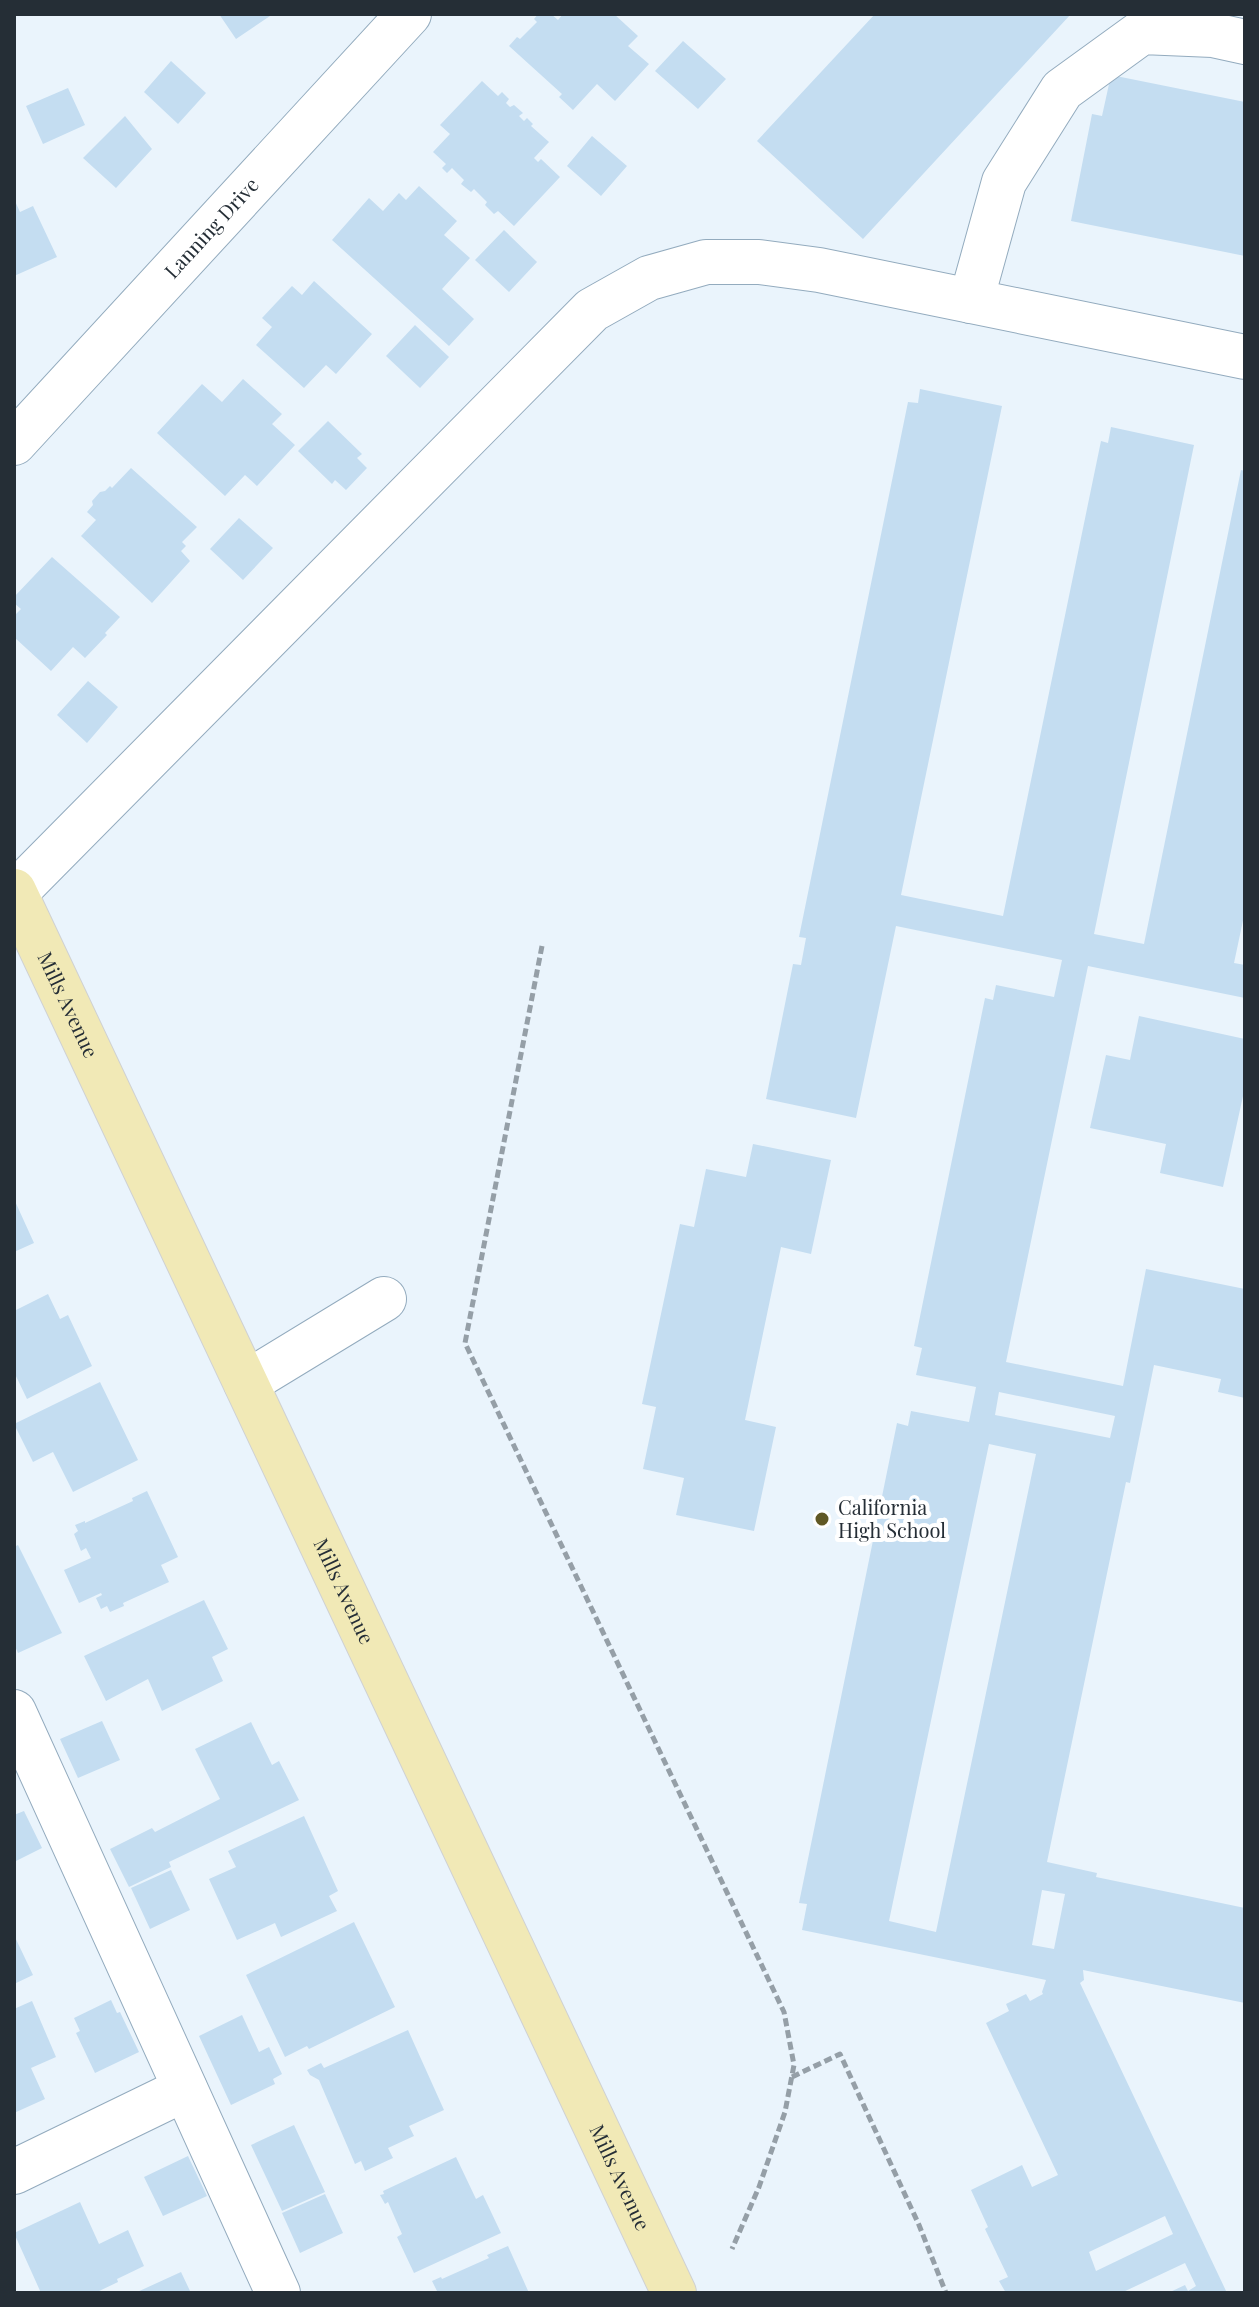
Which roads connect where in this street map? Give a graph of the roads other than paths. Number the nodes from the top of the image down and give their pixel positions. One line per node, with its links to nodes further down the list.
1 (409, 14): 5 (street, Lanning Drive)
2 (1245, 42): 3 (street)
3 (971, 301): 4 (street); 6 (street)
4 (1245, 357)
5 (14, 443)
6 (14, 892): 8 (main road, Mills Avenue)
7 (384, 1299): 8 (street)
8 (246, 1383): 13 (main road, Mills Avenue)
9 (14, 1712): 10 (street)
10 (185, 2089): 11 (street); 12 (street)
11 (14, 2172)
12 (278, 2293)
13 (674, 2293)

